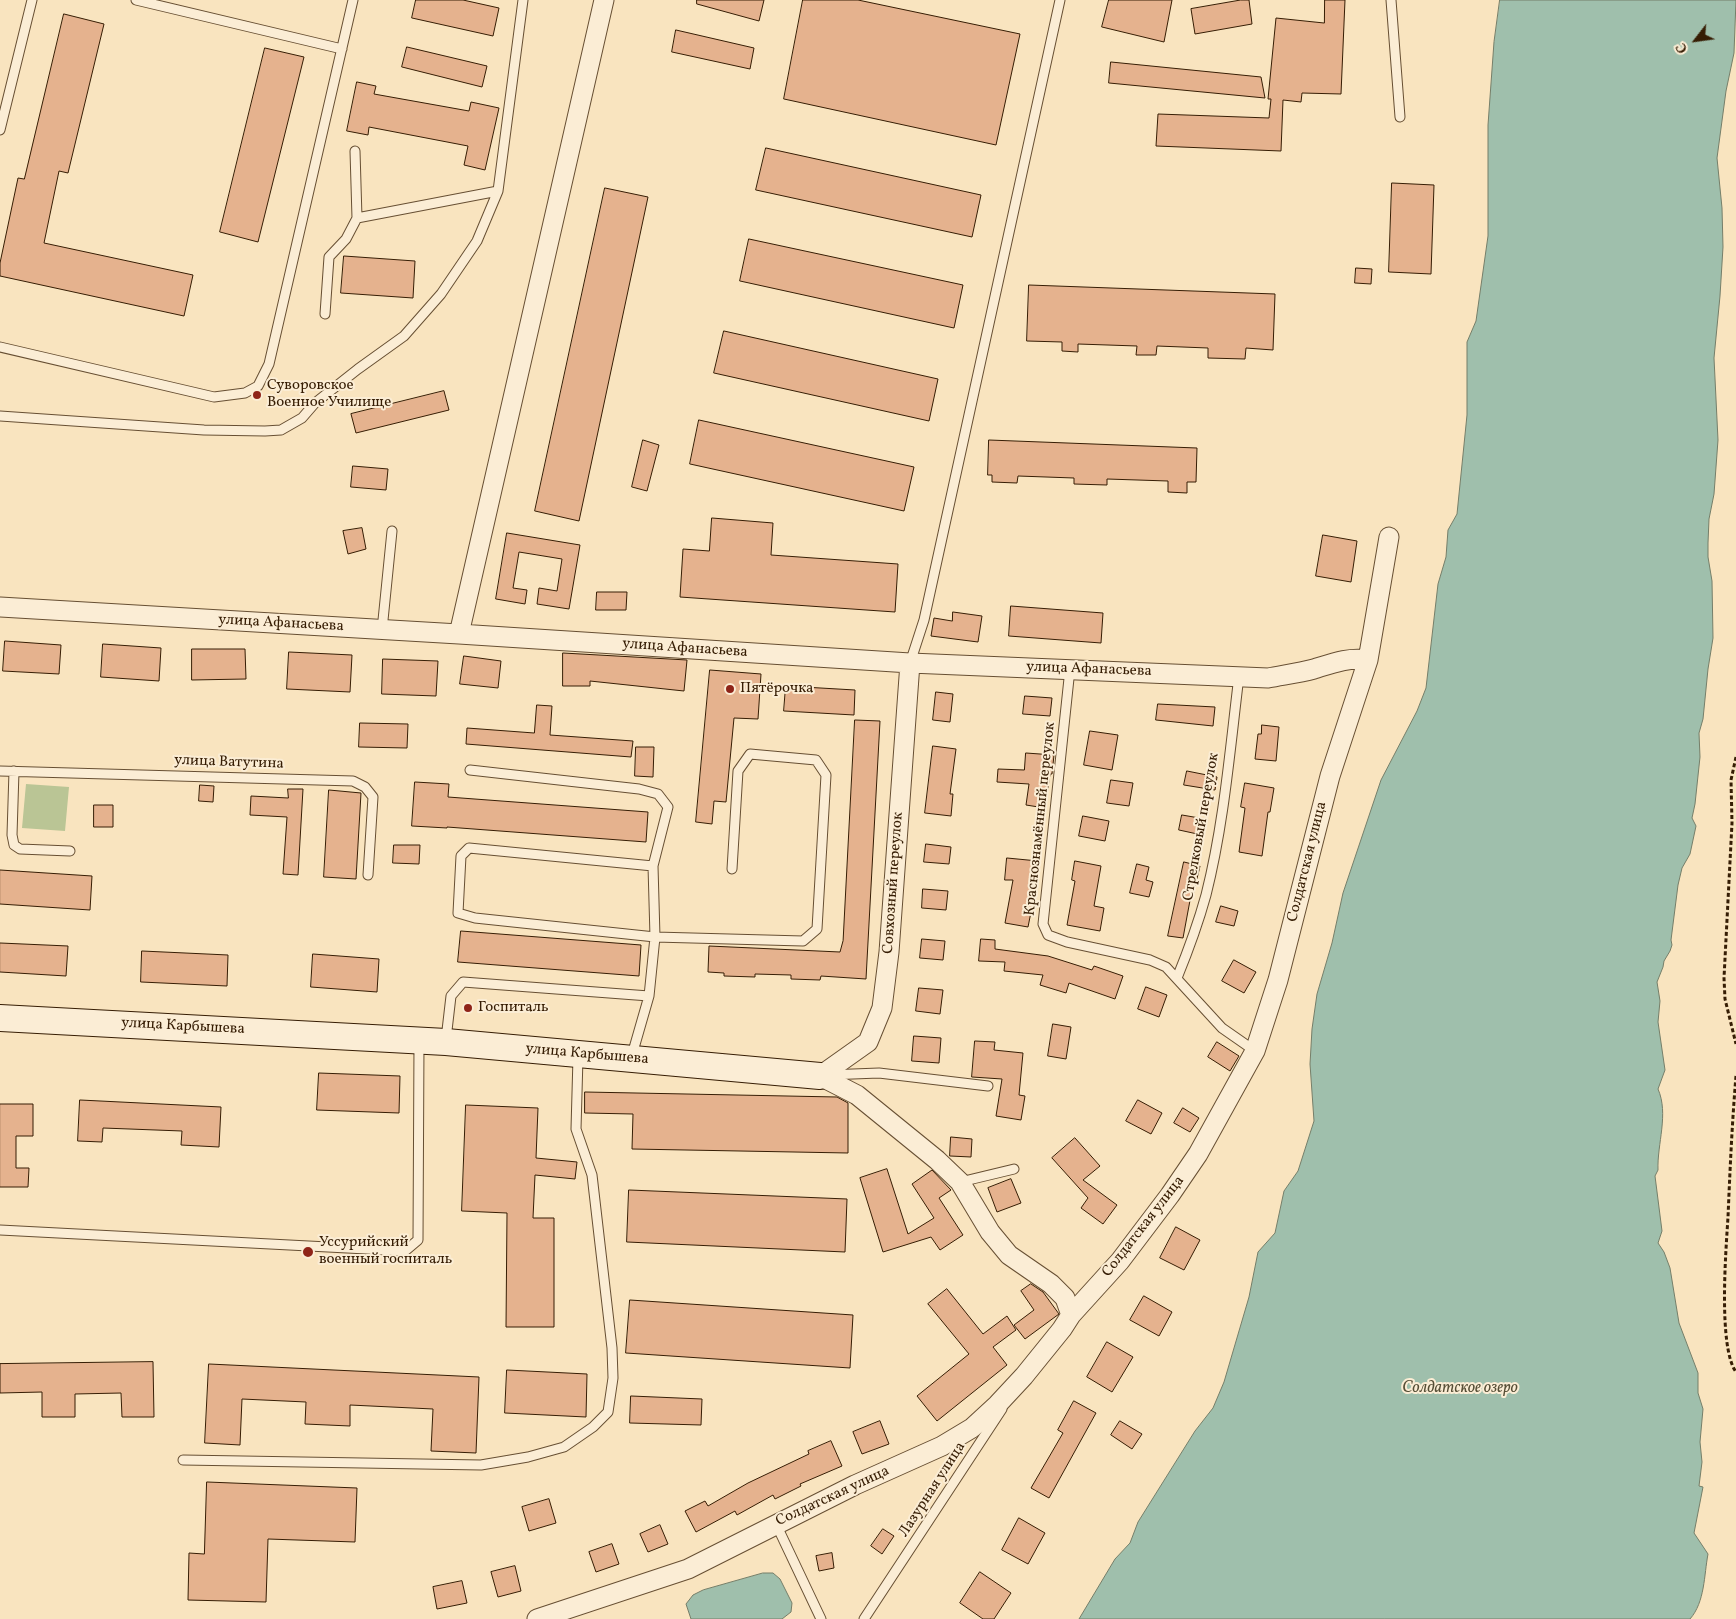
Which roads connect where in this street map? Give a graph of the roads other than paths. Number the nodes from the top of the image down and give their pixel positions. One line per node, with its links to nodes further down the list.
1 (32, 0): 10 (lane)
2 (136, 0): 8 (lane)
3 (354, 0): 8 (lane)
4 (523, 0): 12 (lane)
5 (604, 0): 21 (street)
6 (1060, 0): 23 (lane)
7 (1391, 0): 9 (lane)
8 (342, 49): 15 (lane)
9 (1400, 117)
10 (0, 130)
11 (355, 151): 13 (lane)
12 (498, 191): 13 (lane); 16 (lane)
13 (357, 218): 14 (lane)
14 (325, 314)
15 (0, 347)
16 (0, 416)
17 (392, 531): 20 (lane)
18 (1389, 537): 22 (street, Солдатская улица)
19 (0, 607): 20 (street, улица Афанасьева)
20 (382, 630): 21 (street, улица Афанасьева)
21 (458, 634): 23 (street, улица Афанасьева)
22 (1368, 660): 25 (street, улица Афанасьева); 39 (street, Солдатская улица)
23 (910, 663): 24 (street, улица Афанасьева); 42 (street, Совхозный переулок)
24 (1070, 669): 25 (street, улица Афанасьева); 34 (lane, Краснознамённый переулок)
25 (1240, 676): 34 (lane, Стрелковый переулок)
26 (470, 770): 30 (lane)
27 (0, 771): 28 (lane, улица Ватутина)
28 (14, 771): 29 (lane); 32 (lane, улица Ватутина)
29 (70, 851)
30 (653, 866): 33 (lane); 33 (lane)
31 (732, 869): 33 (lane)
32 (368, 875)
33 (655, 937): 35 (lane)
34 (1177, 978): 39 (lane, Краснознамённый переулок)
35 (650, 996): 38 (lane); 41 (lane)
36 (0, 1018): 37 (street, улица Карбышева)
37 (419, 1040): 38 (street, улица Карбышева); 46 (lane)
38 (446, 1042): 40 (street, улица Карбышева)
39 (1255, 1051): 47 (street, Солдатская улица)
40 (578, 1055): 41 (street, улица Карбышева); 49 (lane)
41 (631, 1058): 42 (street, улица Карбышева)
42 (820, 1076): 43 (lane); 45 (street, улица Карбышева)
43 (988, 1086)
44 (1014, 1169): 45 (lane)
45 (960, 1182): 47 (street, улица Карбышева)
46 (0, 1230)
47 (1071, 1315): 48 (street, Солдатская улица)
48 (1024, 1376): 50 (street, Солдатская улица); 53 (lane, Лазурная улица)
49 (183, 1460)
50 (776, 1524): 51 (street, Солдатская улица); 52 (lane)
51 (538, 1619)
52 (821, 1619)
53 (864, 1619)

